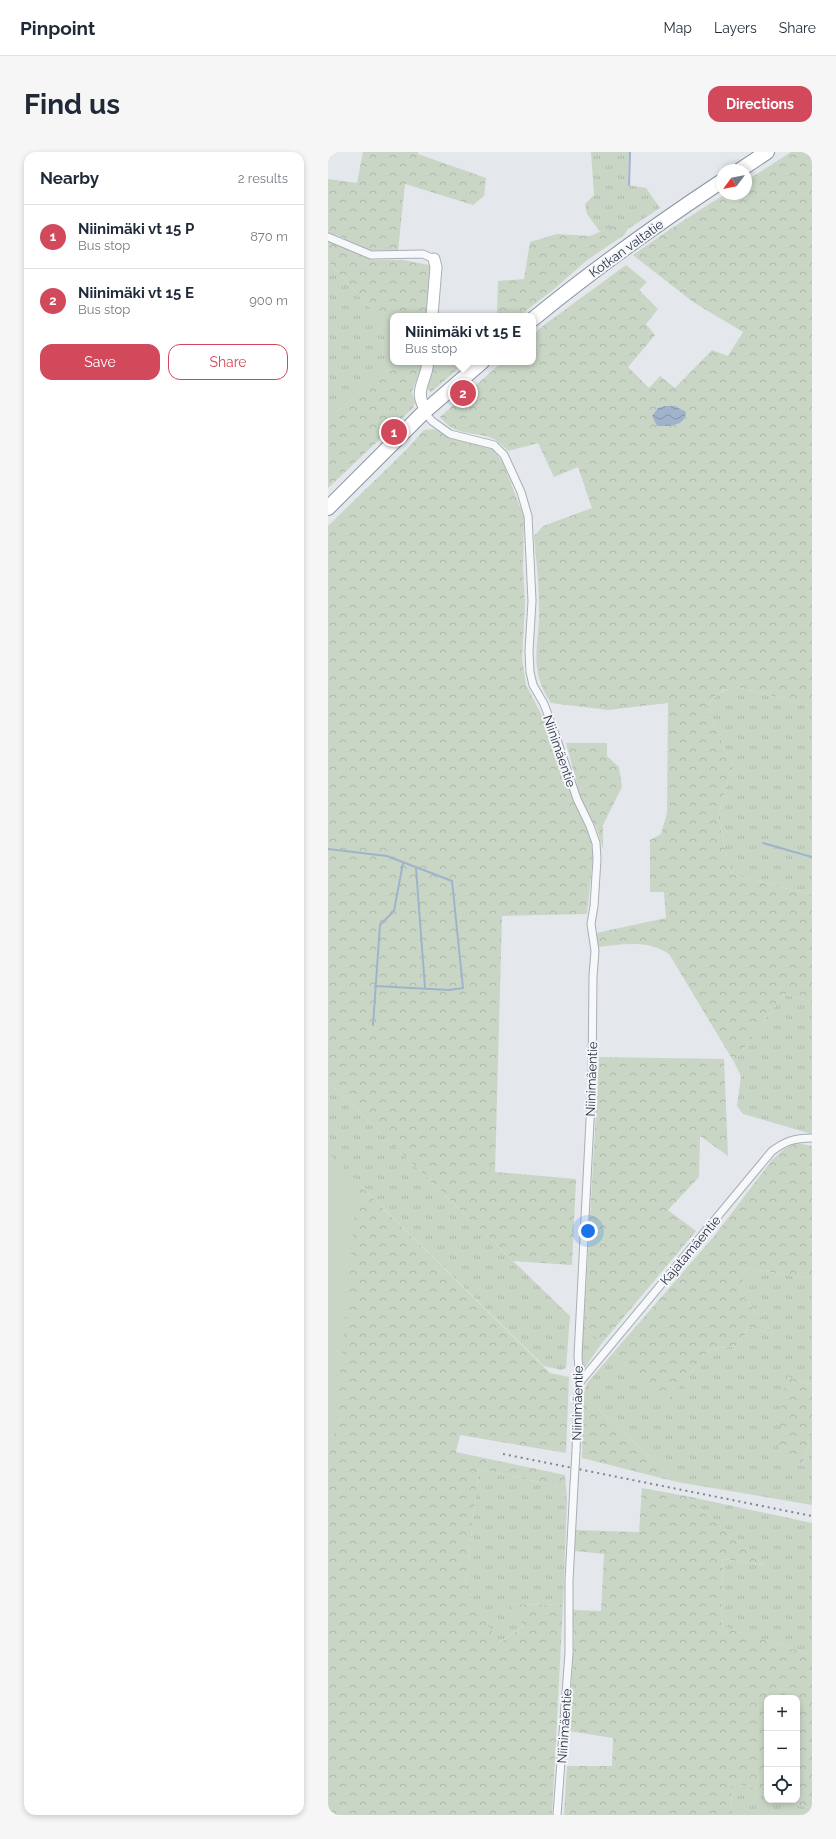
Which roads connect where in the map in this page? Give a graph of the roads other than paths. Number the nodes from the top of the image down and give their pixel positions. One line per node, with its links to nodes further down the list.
1 (767, 152): 2 (highway)
2 (749, 164)
3 (716, 185): 7 (highway, Kotkan valtatie)
4 (328, 237): 5 (street)
5 (434, 259): 6 (street)
6 (432, 313)
7 (536, 317)
8 (427, 365): 10 (street)
9 (479, 365): 10 (highway)
10 (425, 411): 11 (highway); 13 (street, Niinimäentie)
11 (328, 508)
12 (812, 1138): 13 (street, Kajatamäentie)
13 (580, 1382): 14 (street, Niinimäentie, bridge)
14 (557, 1815)

